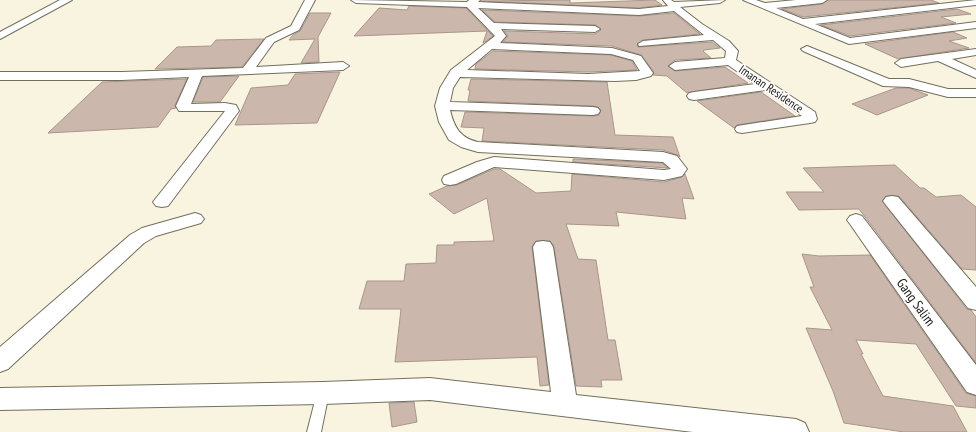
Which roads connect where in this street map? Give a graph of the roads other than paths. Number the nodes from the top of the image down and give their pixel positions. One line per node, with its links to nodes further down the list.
1 (67, 0): 17 (street)
2 (310, 0): 28 (street)
3 (356, 0): 9 (street)
4 (720, 0): 10 (street)
5 (748, 0): 11 (street)
6 (822, 0): 11 (street)
7 (901, 0): 12 (street)
8 (976, 2): 12 (street)
9 (473, 3): 10 (street); 14 (street)
10 (671, 4): 18 (street, Imanan Residence)
11 (764, 7): 13 (street)
12 (923, 8): 13 (street); 15 (street)
13 (802, 22): 15 (street)
14 (492, 26): 16 (street); 20 (street)
15 (974, 26)
16 (596, 29)
17 (0, 36)
18 (714, 37): 19 (street); 24 (street, Imanan Residence)
19 (643, 44)
20 (489, 46): 30 (street); 30 (street)
21 (807, 49): 34 (street)
22 (976, 52): 23 (street)
23 (938, 57): 25 (street); 31 (street)
24 (730, 61): 27 (street); 33 (street, Imanan Residence)
25 (901, 63)
26 (343, 66): 28 (street)
27 (675, 66)
28 (247, 71): 29 (street)
29 (197, 73): 32 (street); 43 (street)
30 (455, 73): 36 (street)
31 (976, 74)
32 (0, 76)
33 (767, 86): 35 (street); 38 (street, Imanan Residence)
34 (976, 93)
35 (694, 96)
36 (442, 106): 37 (street); 39 (street)
37 (593, 111)
38 (742, 130)
39 (474, 146): 40 (street); 40 (street)
40 (480, 166): 41 (street)
41 (450, 180)
42 (892, 201): 47 (street)
43 (162, 202)
44 (195, 219): 48 (street)
45 (856, 220): 49 (street, Gang Salim)
46 (543, 247): 52 (street)
47 (976, 302)
48 (0, 362)
49 (976, 384)
50 (323, 393): 51 (street); 52 (street); 53 (lane)
51 (0, 399)
52 (565, 404): 54 (street)
53 (314, 432)
54 (796, 432)

